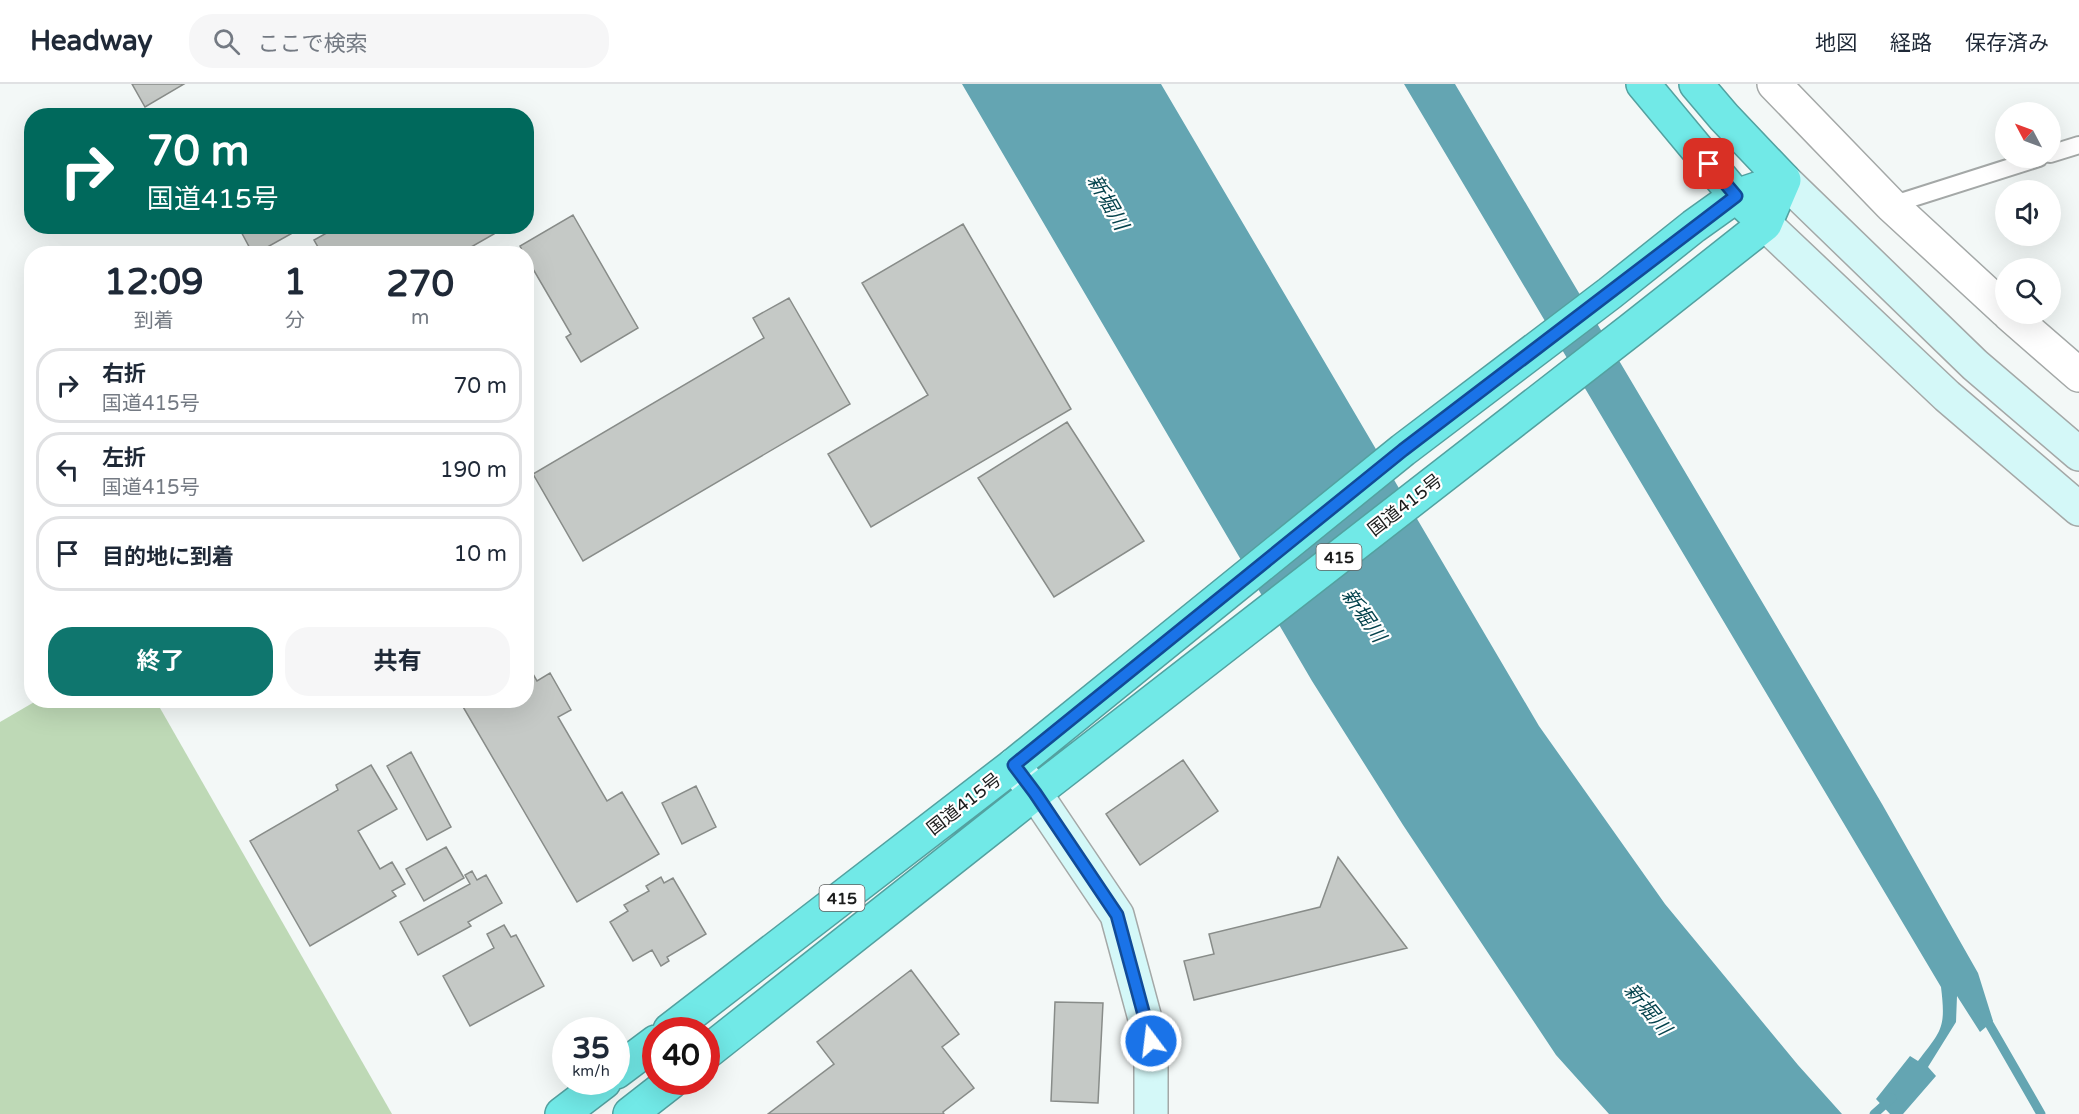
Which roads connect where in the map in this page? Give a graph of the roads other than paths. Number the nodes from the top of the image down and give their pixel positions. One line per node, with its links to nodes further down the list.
1 (1643, 84): 8 (highway)
2 (1696, 84): 7 (highway)
3 (1774, 84): 9 (street)
4 (2079, 145): 5 (lane)
5 (2061, 151)
6 (2008, 168): 9 (lane)
7 (1784, 180): 8 (highway, 国道415号 / 415); 10 (highway, 国道415号 / 415); 14 (street)
8 (1736, 196): 10 (highway); 16 (highway, 国道415号 / 415)
9 (1891, 205): 11 (street)
10 (1765, 224): 15 (street); 17 (highway, 国道415号 / 415)
11 (1995, 301)
12 (2021, 324): 13 (street)
13 (2079, 375)
14 (2079, 454)
15 (2079, 509)
16 (1014, 765): 17 (street); 18 (highway, 国道415号 / 415)
17 (1035, 793): 19 (highway, 国道415号 / 415); 24 (street)
18 (687, 1017)
19 (720, 1042)
20 (587, 1095): 22 (highway)
21 (654, 1095): 23 (highway)
22 (562, 1114)
23 (630, 1114)
24 (1151, 1114)

